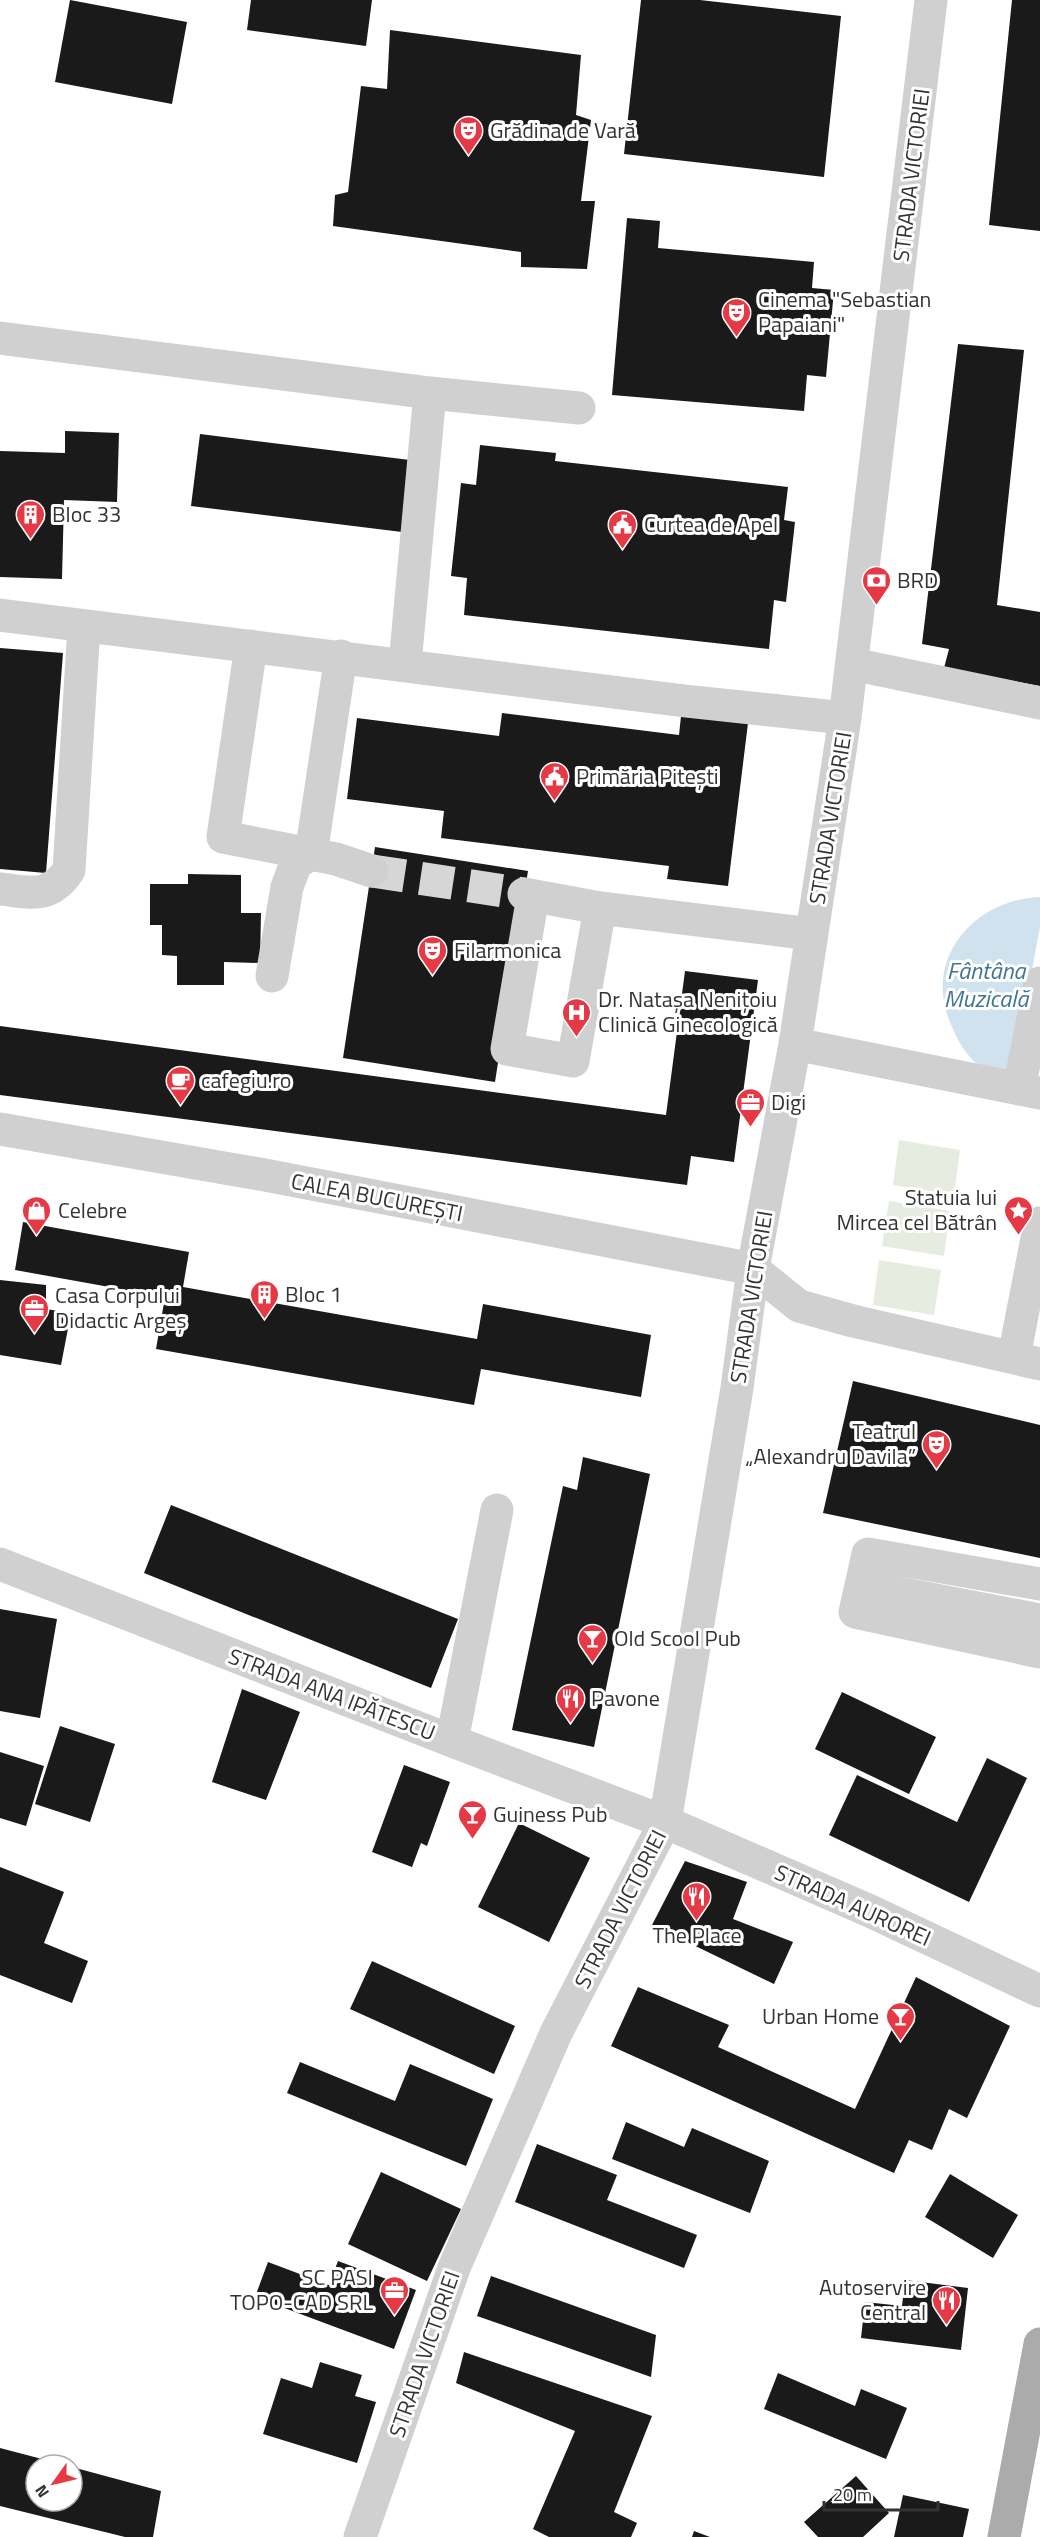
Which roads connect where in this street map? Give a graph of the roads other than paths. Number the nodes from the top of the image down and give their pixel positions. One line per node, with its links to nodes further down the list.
1 (931, 0): 10 (street, STRADA VICTORIEI)
2 (0, 338): 3 (street)
3 (430, 393): 4 (street); 9 (street)
4 (579, 408)
5 (0, 615): 6 (street)
6 (84, 627): 7 (street); 15 (street)
7 (251, 646): 8 (street); 13 (street)
8 (341, 656): 9 (street); 13 (street)
9 (405, 664): 12 (street)
10 (852, 664): 11 (street); 12 (street, STRADA VICTORIEI)
11 (1040, 703)
12 (845, 718): 17 (street, STRADA VICTORIEI)
13 (312, 854): 14 (street); 18 (street)
14 (372, 871)
15 (0, 889)
16 (600, 908): 16 (street); 17 (street)
17 (811, 934): 20 (street, STRADA VICTORIEI)
18 (272, 976)
19 (1040, 983): 21 (street)
20 (795, 1044): 21 (street); 24 (street, STRADA VICTORIEI)
21 (1030, 1091)
22 (0, 1130): 24 (street, CALEA BUCUREȘTI)
23 (1040, 1222): 25 (street)
24 (753, 1269): 25 (street); 33 (street, STRADA VICTORIEI)
25 (1027, 1361)
26 (497, 1510): 32 (street)
27 (0, 1564): 32 (street, STRADA ANA IPĂTESCU)
28 (1040, 1584): 29 (street)
29 (862, 1586): 30 (street); 31 (street)
30 (1040, 1620)
31 (1040, 1652)
32 (452, 1741): 33 (street, STRADA ANA IPĂTESCU)
33 (665, 1822): 34 (street, STRADA AUROREI); 36 (street, STRADA VICTORIEI)
34 (1040, 1991)
35 (1040, 2344): 37 (main road)
36 (360, 2537)
37 (1004, 2537)

